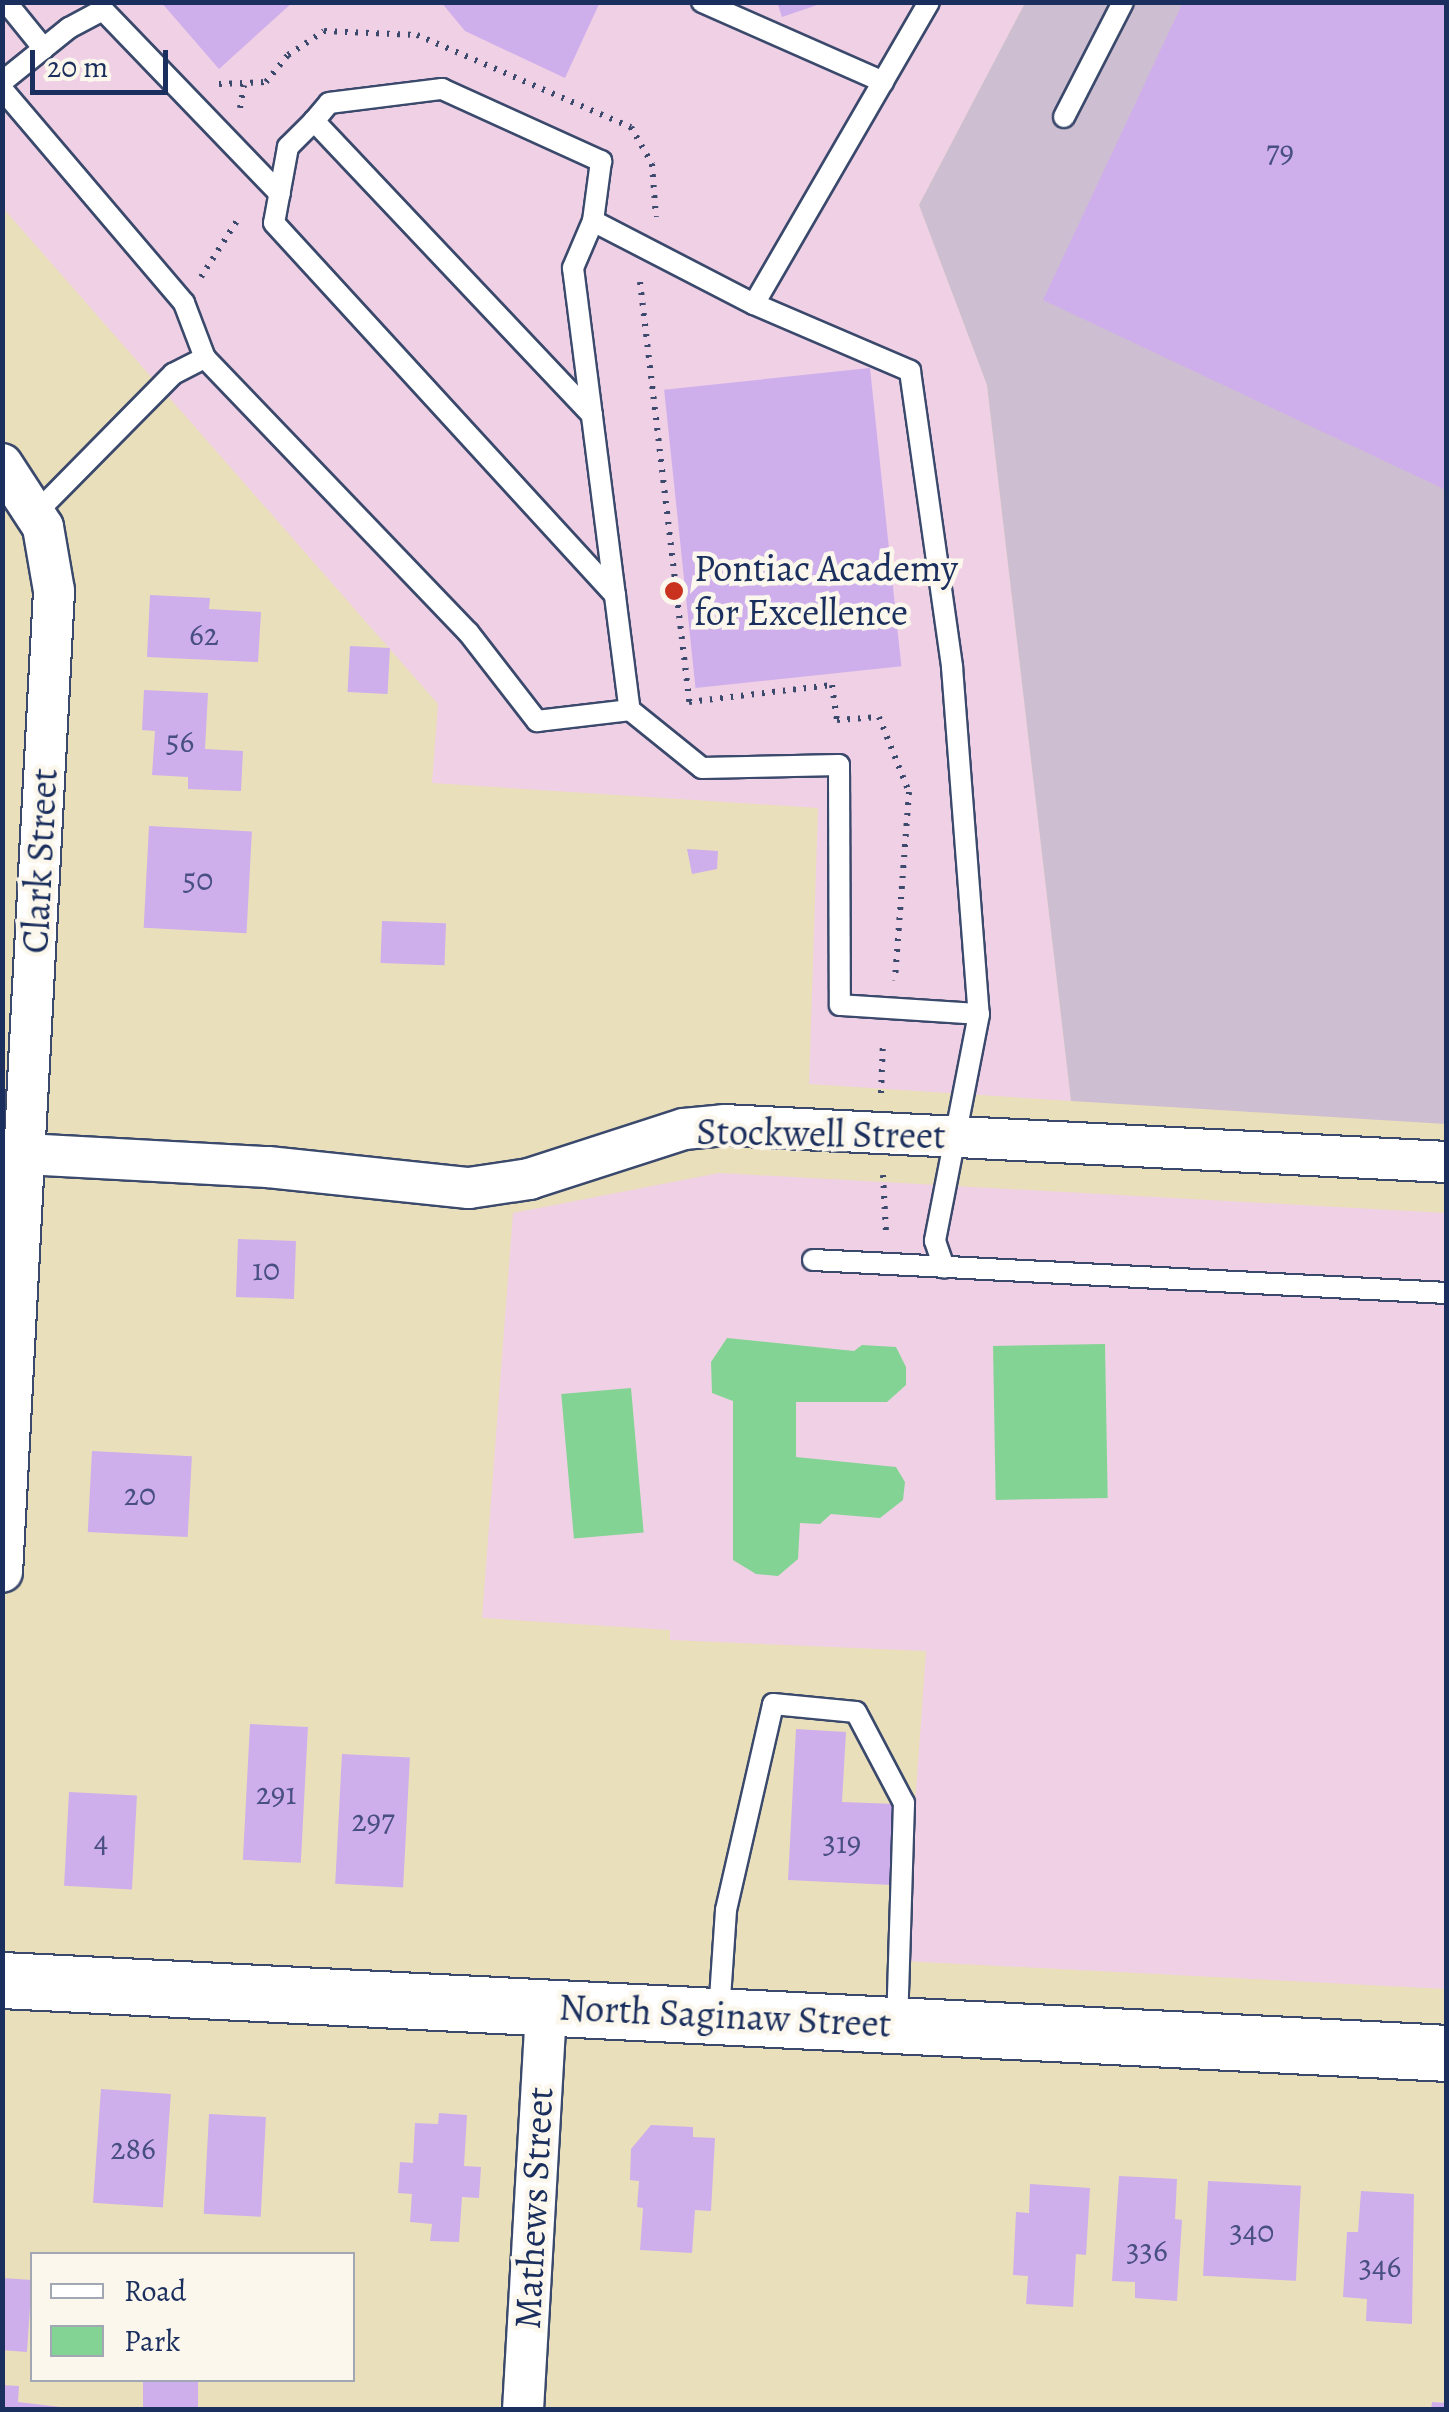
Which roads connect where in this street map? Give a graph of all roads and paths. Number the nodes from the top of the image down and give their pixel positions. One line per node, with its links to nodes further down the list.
1 (6, 2): 5 (lane)
2 (702, 2): 6 (lane)
3 (929, 2): 6 (lane)
4 (1123, 2): 10 (lane)
5 (44, 49): 8 (lane); 12 (lane)
6 (883, 82): 17 (lane)
7 (211, 83): 9 (path)
8 (2, 85): 16 (lane)
9 (244, 85): 12 (path); 15 (path)
10 (1064, 116)
11 (314, 121): 13 (lane); 14 (lane); 19 (lane)
12 (234, 148): 13 (lane); 16 (path)
13 (280, 194): 22 (lane)
14 (593, 221): 15 (lane); 19 (lane)
15 (648, 248): 17 (lane); 24 (path)
16 (184, 303): 18 (lane)
17 (754, 304): 25 (lane)
18 (205, 358): 21 (lane); 23 (lane)
19 (592, 415): 22 (lane)
20 (2, 464): 21 (street, Clark Street)
21 (36, 512): 26 (street, Clark Street)
22 (615, 595): 23 (lane)
23 (630, 710): 24 (lane)
24 (890, 1008): 25 (lane); 27 (path)
25 (980, 1014): 28 (lane)
26 (17, 1032): 29 (street, Clark Street)
27 (884, 1133): 28 (street, Stockwell Street); 29 (street, Stockwell Street); 32 (path)
28 (952, 1136): 30 (street, Stockwell Street); 33 (lane)
29 (25, 1154): 35 (street, Clark Street)
30 (1446, 1162)
31 (813, 1260): 32 (lane)
32 (885, 1264): 33 (lane)
33 (944, 1267): 34 (lane)
34 (1446, 1293)
35 (2, 1572)
36 (2, 1980): 37 (street, North Saginaw Street)
37 (546, 2006): 38 (street, North Saginaw Street); 41 (street, Mathews Street)
38 (718, 2016): 39 (street, North Saginaw Street); 39 (lane)
39 (897, 2025): 40 (street, North Saginaw Street)
40 (1446, 2053)
41 (523, 2410)

